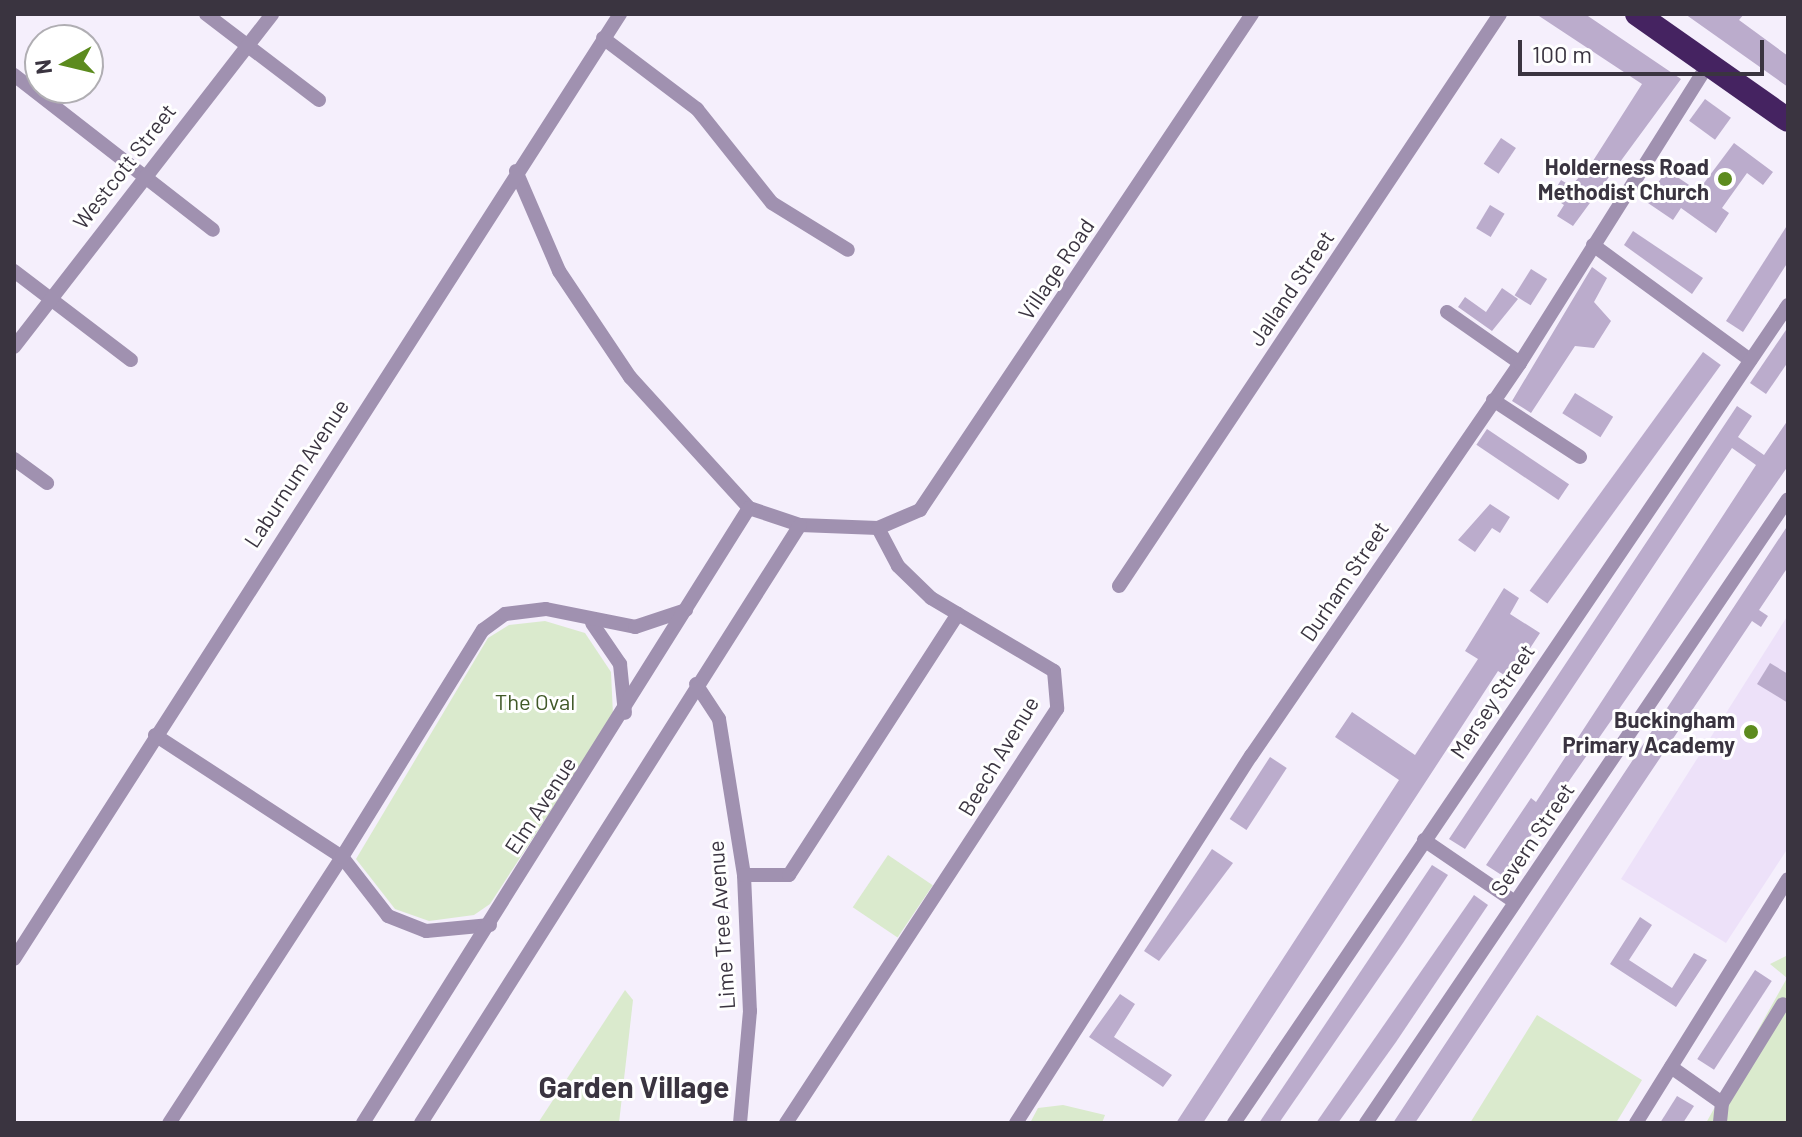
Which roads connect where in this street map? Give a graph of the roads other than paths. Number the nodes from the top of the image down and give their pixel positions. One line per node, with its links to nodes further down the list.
1 (206, 14): 8 (street)
2 (272, 14): 8 (street, Westcott Street)
3 (620, 14): 7 (street, Laburnum Avenue)
4 (1252, 14): 33 (street, Village Road)
5 (1500, 14): 34 (street, Jalland Street)
6 (1637, 14): 9 (highway)
7 (603, 38): 13 (street, Laburnum Avenue); 17 (street)
8 (246, 46): 11 (street); 14 (street, Westcott Street)
9 (1708, 64): 12 (highway); 16 (street, Durham Street)
10 (14, 75): 14 (street)
11 (319, 100)
12 (1788, 120)
13 (516, 171): 31 (street); 40 (street, Laburnum Avenue)
14 (142, 177): 15 (street); 19 (street, Westcott Street)
15 (213, 230)
16 (1593, 245): 24 (street); 25 (street, Durham Street)
17 (848, 250)
18 (14, 271): 19 (street)
19 (50, 300): 22 (street, Westcott Street); 23 (street)
20 (1788, 305): 24 (street, Mersey Street)
21 (1447, 312): 25 (street)
22 (14, 347)
23 (131, 360)
24 (1750, 360): 41 (street, Mersey Street)
25 (1520, 363): 26 (street, Durham Street)
26 (1493, 400): 27 (street); 56 (street, Durham Street)
27 (1580, 457)
28 (14, 459): 29 (street)
29 (47, 483)
30 (1788, 499): 45 (street, Severn Street)
31 (749, 508): 32 (street); 35 (street, Elm Avenue)
32 (800, 525): 33 (street); 38 (street)
33 (878, 528): 36 (street, Beech Avenue)
34 (1119, 586)
35 (686, 610): 37 (street); 39 (street, Elm Avenue)
36 (958, 614): 43 (street); 55 (street, Beech Avenue)
37 (592, 623): 39 (street); 42 (street)
38 (696, 684): 43 (street, Lime Tree Avenue); 53 (street)
39 (625, 713): 46 (street, Elm Avenue)
40 (155, 735): 42 (street); 47 (street, Laburnum Avenue)
41 (1424, 840): 45 (street); 57 (street, Mersey Street)
42 (342, 857): 46 (street); 51 (street)
43 (744, 875): 54 (street, Lime Tree Avenue)
44 (1788, 879): 49 (street)
45 (1515, 902): 58 (street, Severn Street)
46 (490, 925): 52 (street, Elm Avenue)
47 (14, 959)
48 (1783, 1004): 50 (street)
49 (1671, 1067): 50 (street); 59 (street)
50 (1722, 1103): 60 (street)
51 (169, 1123)
52 (363, 1123)
53 (421, 1123)
54 (740, 1123)
55 (786, 1123)
56 (1016, 1123)
57 (1234, 1123)
58 (1366, 1123)
59 (1636, 1123)
60 (1720, 1123)

